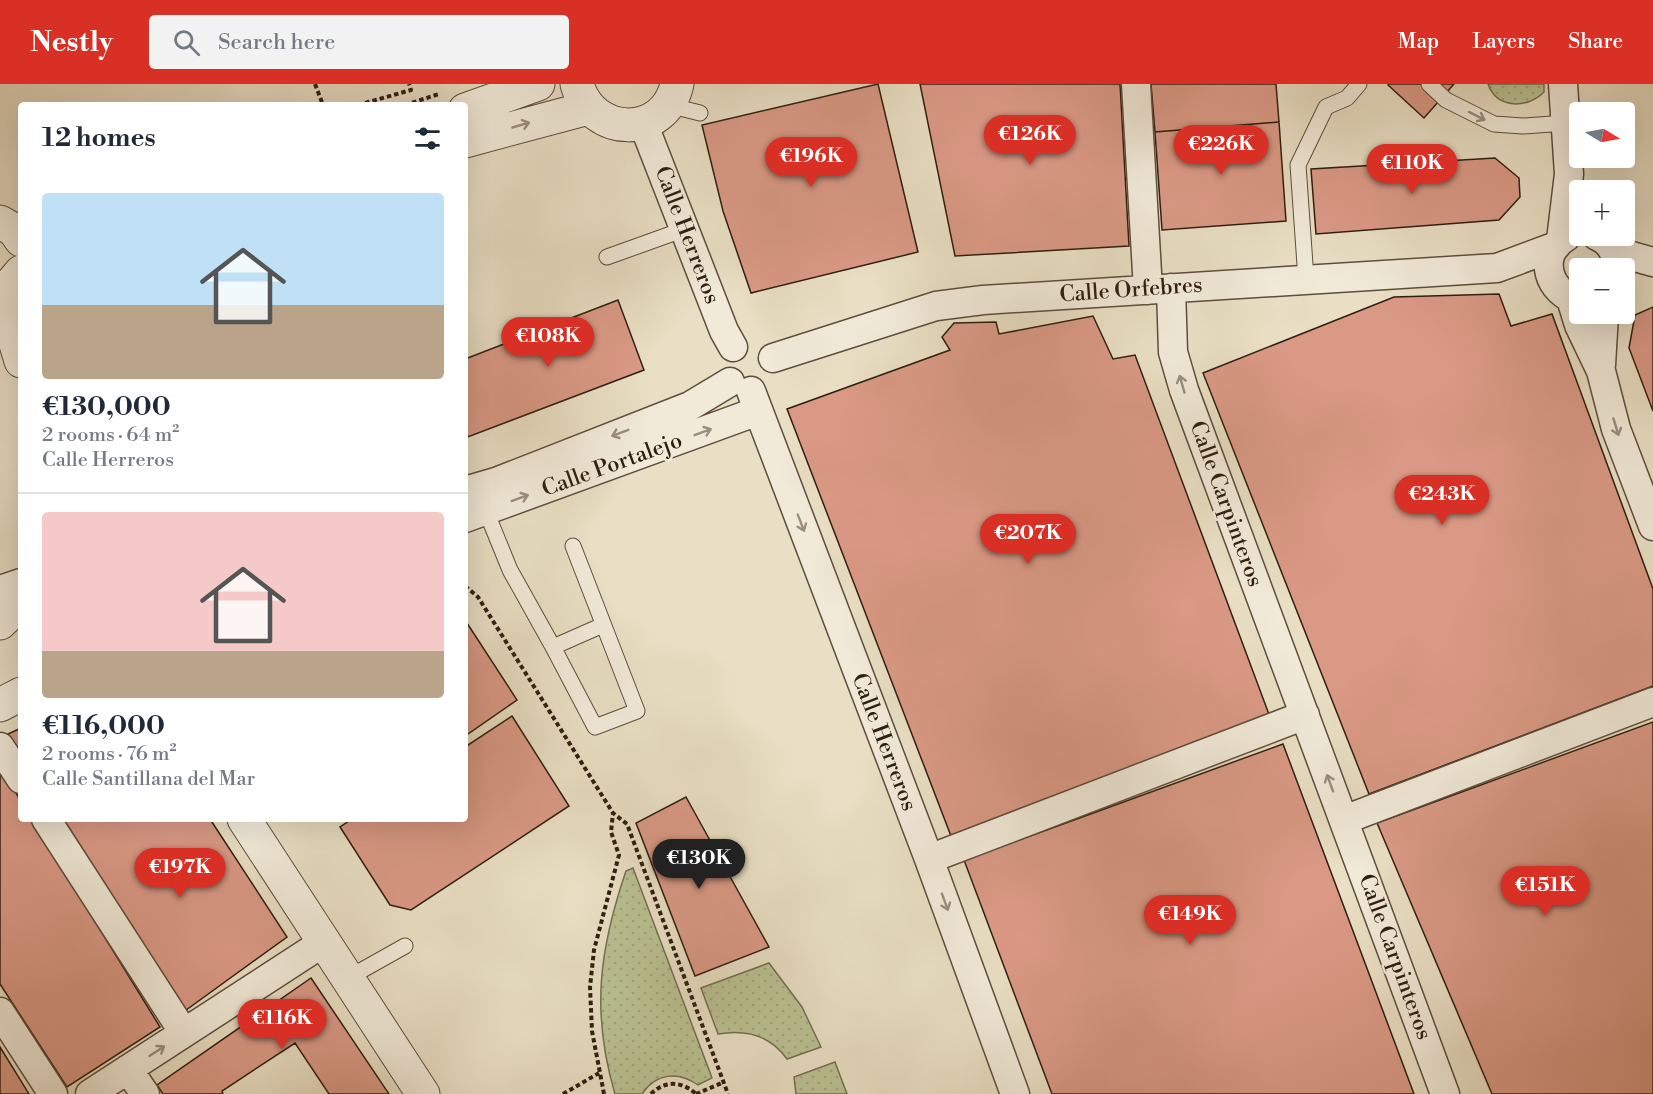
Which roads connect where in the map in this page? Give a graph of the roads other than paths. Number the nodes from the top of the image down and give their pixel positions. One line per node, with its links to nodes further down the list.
1 (538, 84): 8 (street)
2 (1136, 84): 25 (street, Calle Carpinteros)
3 (1359, 84): 24 (lane)
4 (1429, 84): 10 (lane, one-way to 10)
5 (1563, 84): 10 (street)
6 (582, 96): 7 (street); 11 (street, one-way to 6)
7 (663, 104): 9 (lane); 15 (street, Calle Herreros)
8 (468, 109)
9 (700, 113)
10 (1566, 123): 12 (street)
11 (468, 140)
12 (1573, 180)
13 (1569, 220): 17 (street)
14 (0, 222): 16 (street)
15 (685, 229): 19 (lane); 29 (street, Calle Herreros)
16 (18, 236)
17 (1566, 240): 21 (street, Calle Orfebres); 27 (street)
18 (1609, 252): 20 (street)
19 (608, 257)
20 (1653, 263): 22 (street)
21 (1497, 268): 24 (street, Calle Orfebres); 27 (street, Calle Orfebres)
22 (1635, 272)
23 (18, 276): 26 (street)
24 (1306, 279): 25 (street, Calle Orfebres)
25 (1159, 289): 31 (street, Calle Orfebres); 47 (street, Calle Carpinteros, one-way to 25)
26 (0, 291): 30 (street)
27 (1568, 294): 32 (street)
28 (1603, 324): 32 (street)
29 (733, 347): 31 (street); 33 (street)
30 (18, 351)
31 (773, 358): 33 (street)
32 (1601, 370): 36 (street, one-way to 36)
33 (746, 395): 34 (street, Calle Portalejo, one-way to 34); 35 (street, Calle Portalejo, one-way to 33); 53 (street, Calle Herreros, one-way to 53)
34 (468, 490)
35 (475, 515): 43 (lane)
36 (1653, 526)
37 (573, 546): 42 (lane)
38 (18, 584): 39 (street)
39 (0, 590)
40 (18, 606): 41 (street)
41 (0, 623)
42 (603, 625): 43 (lane); 43 (lane)
43 (553, 647)
44 (18, 696): 46 (street)
45 (1653, 702): 50 (street)
46 (0, 705)
47 (1305, 715): 50 (street, Calle Carpinteros, one-way to 47); 53 (street)
48 (0, 747): 49 (street)
49 (18, 774)
50 (1344, 820): 65 (street, Calle Carpinteros)
51 (48, 822): 58 (street)
52 (246, 822): 54 (street)
53 (929, 859): 64 (street, Calle Herreros, one-way to 64)
54 (324, 942): 56 (street); 58 (street)
55 (405, 946): 56 (lane)
56 (348, 978): 63 (street)
57 (0, 1012): 60 (street)
58 (184, 1033): 59 (street, one-way to 58)
59 (128, 1069): 61 (street); 62 (street)
60 (53, 1094)
61 (90, 1094)
62 (145, 1094)
63 (423, 1094)
64 (1015, 1094)
65 (1445, 1094)

